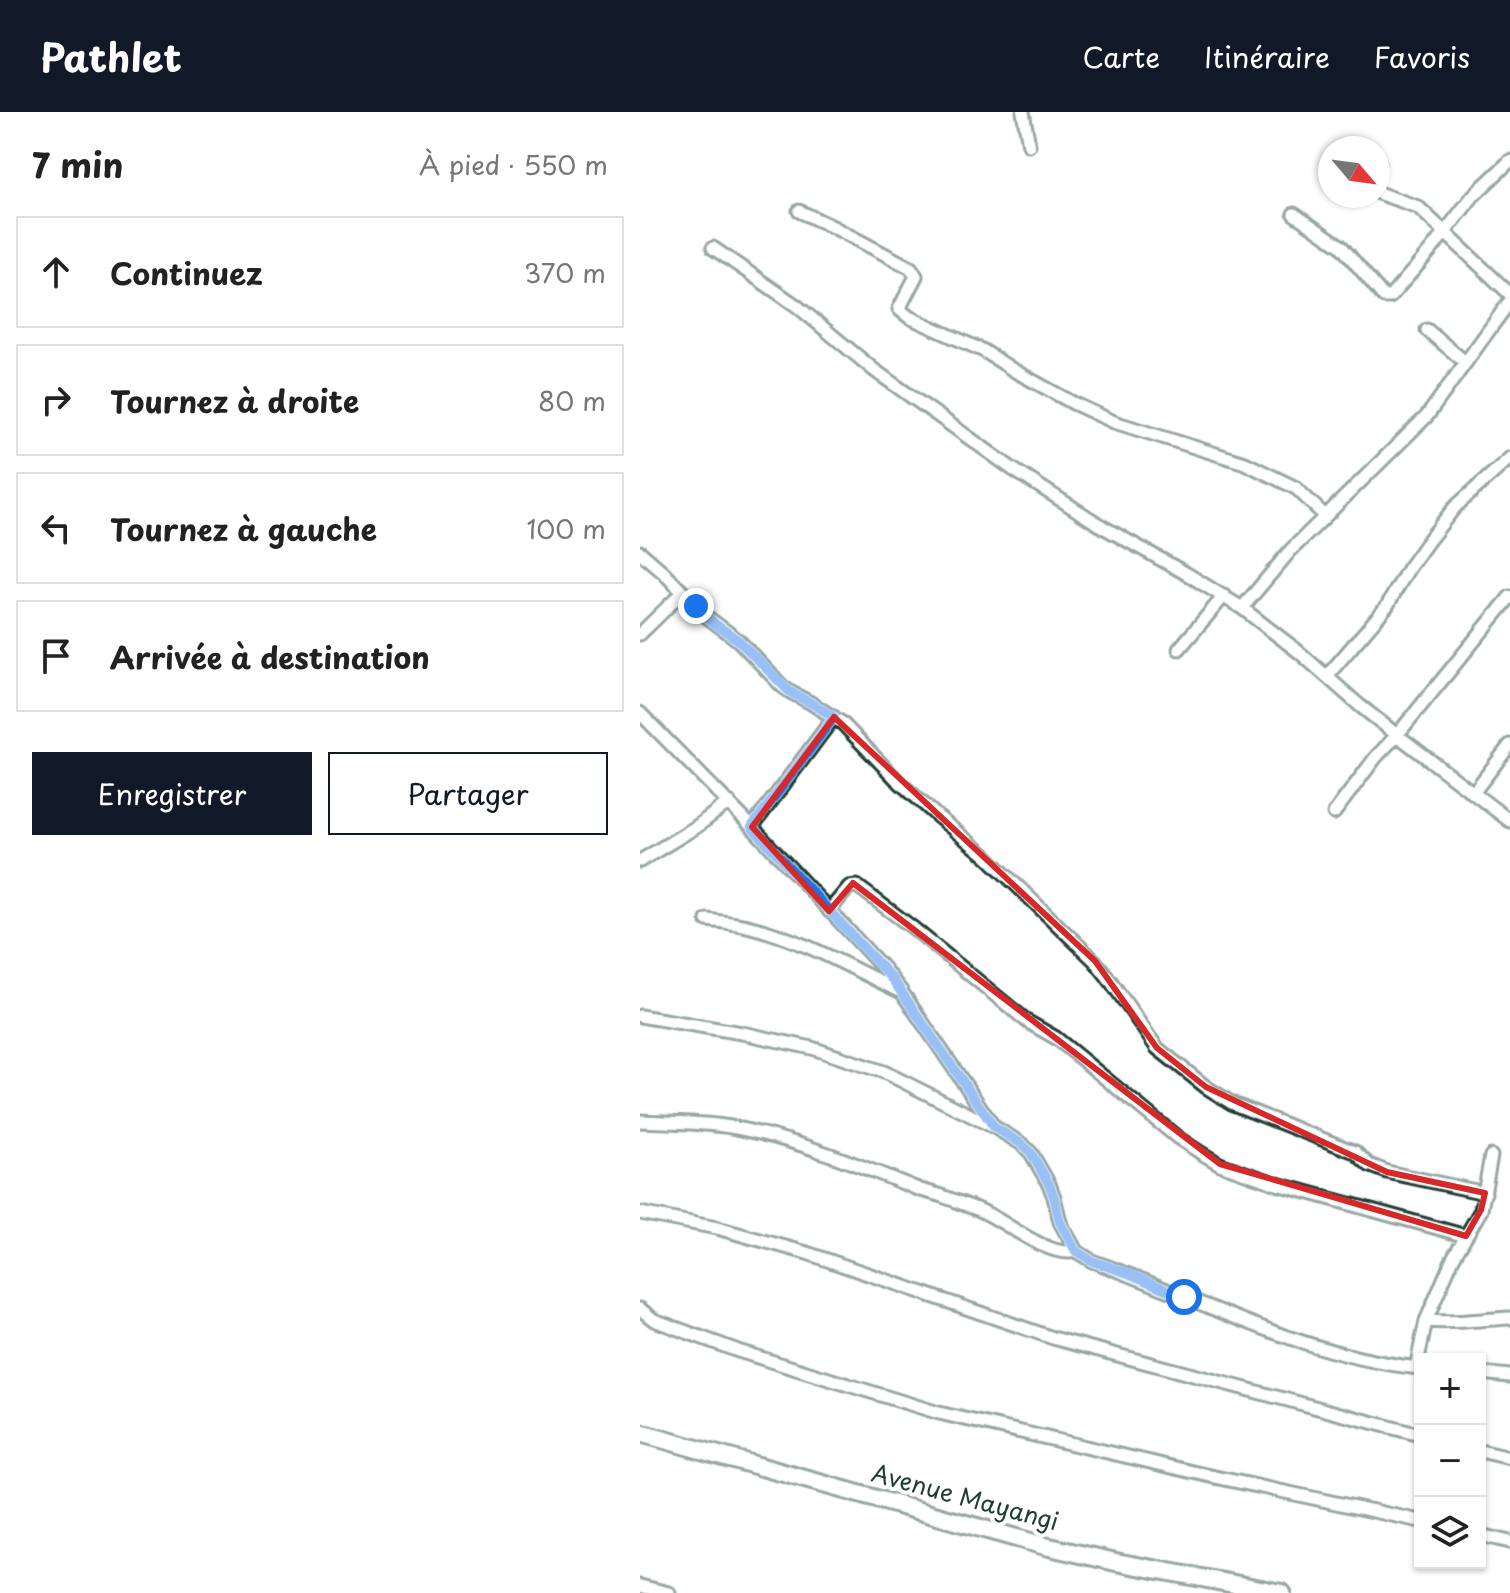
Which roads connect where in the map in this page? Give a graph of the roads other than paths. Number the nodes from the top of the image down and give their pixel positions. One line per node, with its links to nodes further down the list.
1 (1023, 112): 2 (street)
2 (1029, 145)
3 (1510, 161): 7 (street)
4 (1390, 197): 7 (street)
5 (799, 211): 14 (street)
6 (1294, 214): 7 (street)
7 (1445, 233): 9 (street)
8 (713, 248): 17 (street)
9 (1510, 294)
10 (1510, 301): 12 (street)
11 (1427, 330): 12 (street)
12 (1465, 362): 14 (street)
13 (1510, 458): 22 (street)
14 (1325, 516): 19 (street)
15 (640, 552): 16 (street)
16 (683, 592): 20 (street); 24 (street)
17 (1224, 596): 19 (street); 21 (street)
18 (1510, 597): 25 (street)
19 (1242, 608): 22 (street)
20 (640, 634)
21 (1179, 649)
22 (1327, 676): 25 (street)
23 (640, 713): 28 (street)
24 (834, 717): 31 (street); 40 (street)
25 (1397, 735): 27 (street); 29 (street)
26 (1510, 745): 27 (street)
27 (1473, 793): 30 (street)
28 (729, 802): 31 (street); 32 (street)
29 (1334, 813)
30 (1510, 821)
31 (752, 827): 33 (street)
32 (640, 861)
33 (829, 911): 35 (street); 42 (street)
34 (707, 920): 35 (street)
35 (901, 991): 38 (street)
36 (640, 1016): 38 (street)
37 (640, 1121): 43 (street)
38 (994, 1127): 43 (street)
39 (1491, 1156): 40 (street)
40 (1485, 1193): 42 (street)
41 (640, 1213): 52 (street)
42 (1466, 1236): 46 (street)
43 (1076, 1251): 48 (street)
44 (640, 1309): 55 (street)
45 (1510, 1318): 46 (street)
46 (1426, 1321): 47 (street)
47 (1421, 1353)
48 (1414, 1367)
49 (1486, 1374): 50 (street)
50 (1510, 1376)
51 (640, 1433): 60 (street, Avenue Mayangi)
52 (1414, 1433)
53 (1486, 1452): 54 (street)
54 (1510, 1458)
55 (1414, 1520)
56 (1486, 1536): 57 (street)
57 (1510, 1542)
58 (640, 1586): 59 (street)
59 (669, 1593)
60 (1282, 1593)

